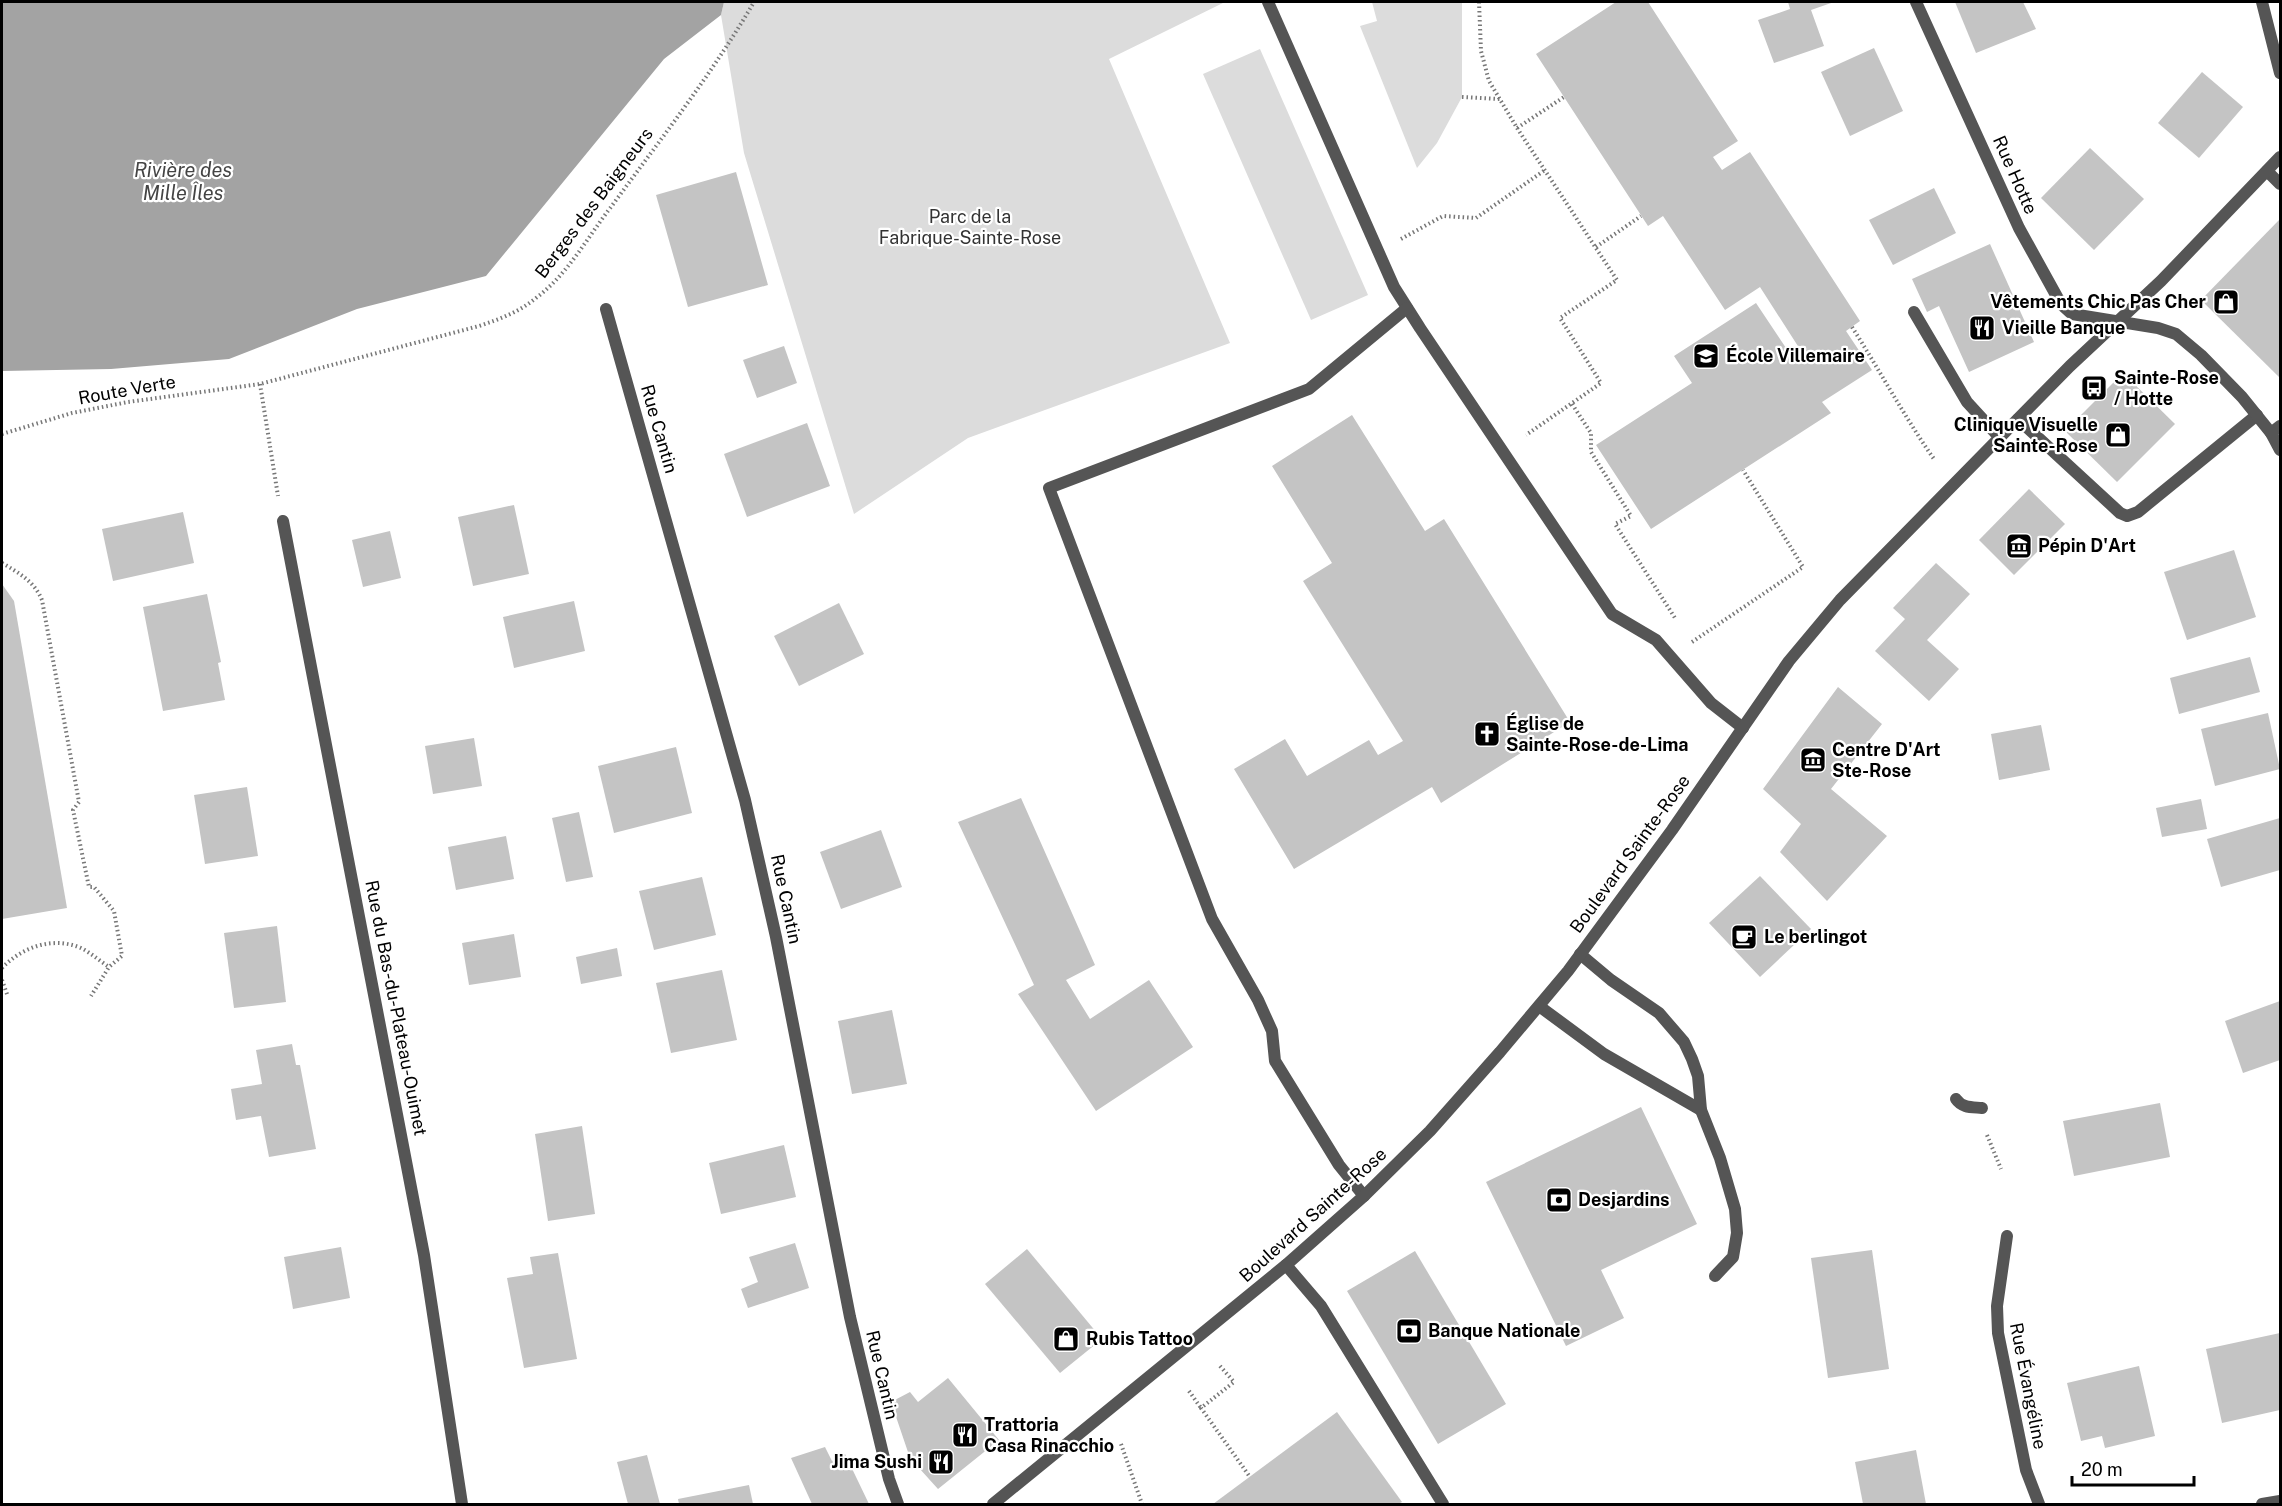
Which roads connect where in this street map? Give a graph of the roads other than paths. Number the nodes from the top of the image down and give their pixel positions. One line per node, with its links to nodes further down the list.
1 (1268, 2): 8 (street)
2 (1916, 2): 11 (street, Rue Hotte)
3 (2262, 2): 4 (street)
4 (2280, 73)
5 (2280, 157): 6 (street, Boulevard Sainte-Rose)
6 (2267, 171): 7 (street); 11 (street, Boulevard Sainte-Rose)
7 (2280, 184)
8 (1407, 308): 18 (street); 24 (street)
9 (606, 309): 30 (street, Rue Cantin)
10 (1914, 312): 15 (street)
11 (2119, 322): 12 (street, Rue Hotte); 13 (street, Boulevard Sainte-Rose)
12 (2257, 414): 13 (street); 14 (street, Rue Hotte)
13 (2018, 419): 15 (street, Boulevard Sainte-Rose)
14 (2276, 429): 16 (street, Rue Hotte)
15 (2000, 438): 18 (street, Boulevard Sainte-Rose)
16 (2280, 450)
17 (283, 521): 29 (street, Rue du Bas-du-Plateau-Ouimet)
18 (1743, 728): 19 (street, Boulevard Sainte-Rose)
19 (1580, 954): 20 (street, Boulevard Sainte-Rose); 23 (street)
20 (1539, 1006): 23 (street); 24 (street, Boulevard Sainte-Rose)
21 (1956, 1099): 22 (street)
22 (1982, 1108)
23 (1701, 1110): 27 (street)
24 (1364, 1196): 26 (street, Boulevard Sainte-Rose)
25 (2007, 1236): 33 (street, Rue Évangéline)
26 (1286, 1265): 31 (street, Boulevard Sainte-Rose); 32 (street)
27 (1715, 1276)
28 (2280, 1501): 34 (street)
29 (462, 1504)
30 (898, 1504)
31 (993, 1504)
32 (1443, 1504)
33 (2039, 1504)
34 (2262, 1504)

